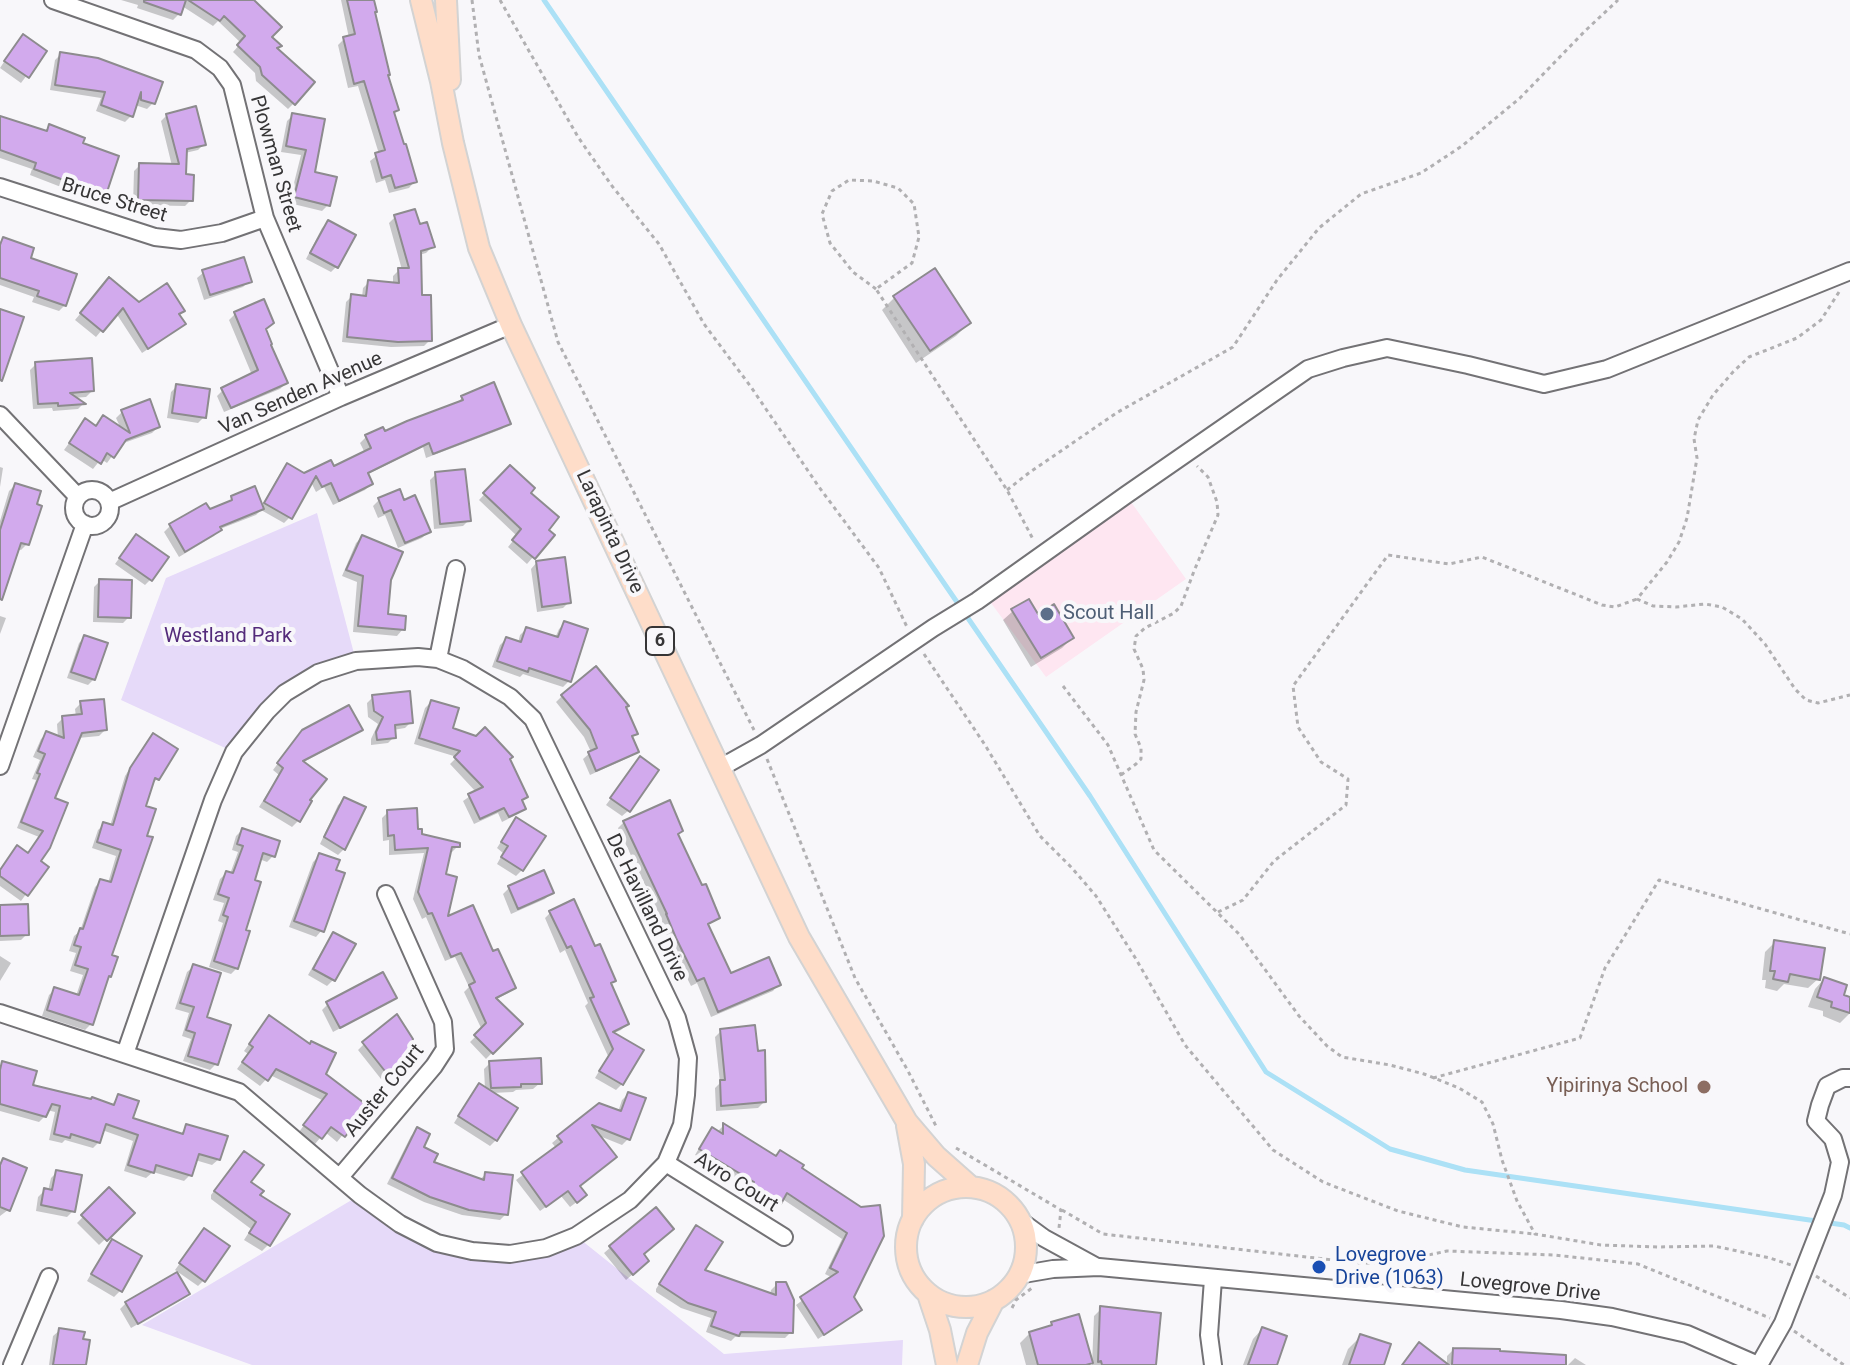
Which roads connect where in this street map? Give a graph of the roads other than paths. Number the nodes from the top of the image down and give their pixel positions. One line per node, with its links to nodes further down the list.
1 (53, 0): 6 (street, Plowman Street)
2 (421, 0): 4 (main road, Larapinta Drive / 6)
3 (446, 0): 4 (main road, Larapinta Drive / 6)
4 (453, 143): 8 (main road, Larapinta Drive / 6)
5 (0, 187): 6 (street, Bruce Street)
6 (265, 218): 9 (street, Plowman Street)
7 (1846, 279): 17 (street)
8 (511, 325): 9 (street, Van Senden Avenue); 17 (main road, Larapinta Drive / 6)
9 (341, 397): 12 (street, Van Senden Avenue)
10 (0, 415): 11 (street)
11 (78, 497): 12 (street); 13 (street)
12 (109, 502): 13 (street)
13 (85, 524): 16 (street)
14 (456, 569): 15 (street)
15 (438, 659): 20 (street, De Havilland Drive); 24 (street, De Havilland Drive)
16 (0, 766)
17 (720, 768): 22 (main road, Larapinta Drive / 6)
18 (386, 894): 25 (street, Auster Court)
19 (0, 1013): 20 (street, De Havilland Drive)
20 (125, 1054): 25 (street, De Havilland Drive)
21 (1850, 1078): 23 (street)
22 (907, 1122): 26 (main road, Larapinta Drive / 6); 27 (main road, Larapinta Drive / 6)
23 (1845, 1160): 40 (street)
24 (666, 1163): 25 (street, De Havilland Drive); 29 (street, Avro Court)
25 (340, 1177)
26 (971, 1187): 27 (main road); 28 (main road, 6)
27 (913, 1219): 34 (main road, 6)
28 (1018, 1219): 30 (street, Lovegrove Drive); 31 (main road)
29 (784, 1237)
30 (1099, 1267): 31 (street, Lovegrove Drive); 33 (street, Lovegrove Drive)
31 (1018, 1275): 35 (main road)
32 (49, 1277): 36 (street)
33 (1213, 1279): 39 (street); 40 (street, Lovegrove Drive)
34 (928, 1294): 35 (main road); 37 (main road, 6)
35 (994, 1300): 38 (main road)
36 (12, 1365)
37 (947, 1365)
38 (967, 1365)
39 (1213, 1365)
40 (1759, 1365)

